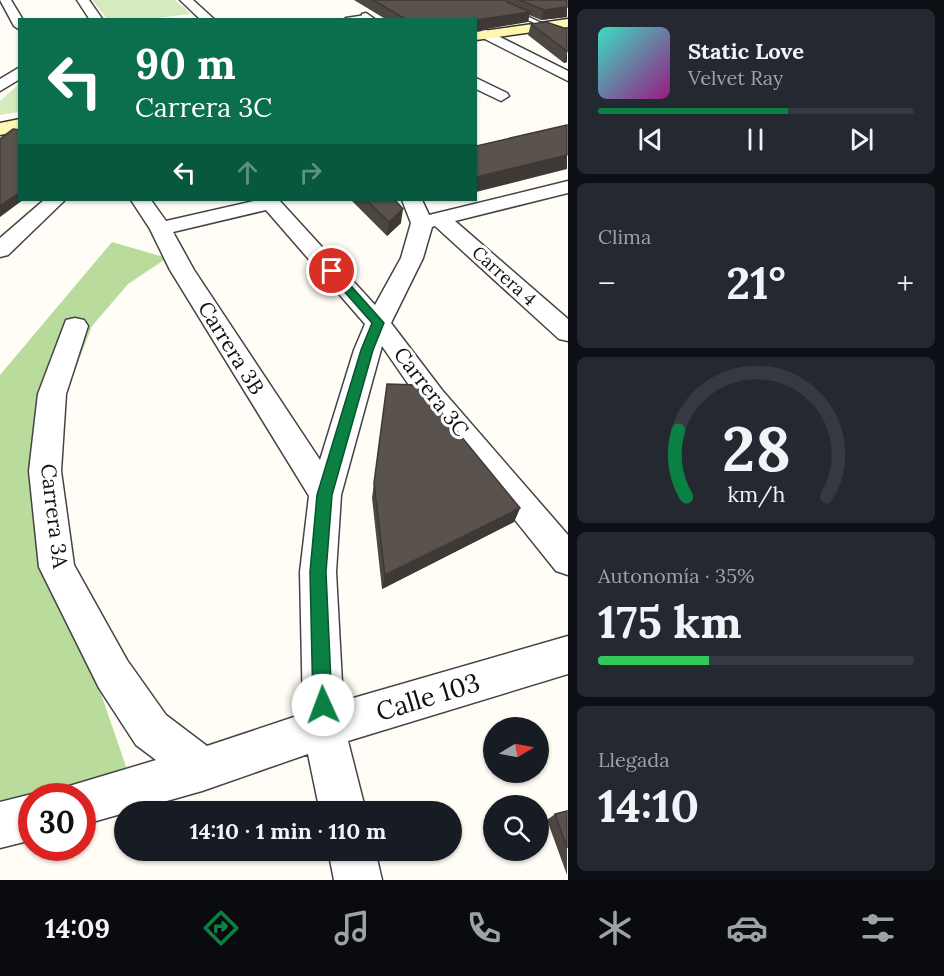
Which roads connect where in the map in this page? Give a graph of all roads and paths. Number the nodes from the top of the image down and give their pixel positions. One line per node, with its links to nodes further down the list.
1 (5, 0): 7 (street)
2 (83, 0): 5 (street)
3 (186, 0): 6 (street)
4 (508, 9): 9 (lane)
5 (96, 18)
6 (207, 18)
7 (18, 23)
8 (567, 23): 9 (street)
9 (545, 27): 10 (street); 11 (street)
10 (481, 35): 13 (street)
11 (567, 36)
12 (18, 72): 15 (street)
13 (567, 77)
14 (477, 84): 16 (street)
15 (0, 86)
16 (489, 94)
17 (18, 125): 18 (street)
18 (0, 129)
19 (567, 187): 23 (street)
20 (54, 201): 25 (street)
21 (142, 201): 24 (street, Carrera 3B)
22 (270, 201): 24 (street); 26 (street, Carrera 3C)
23 (425, 214): 26 (street); 28 (street, Carrera 4)
24 (161, 229): 29 (street, Carrera 3B)
25 (0, 250)
26 (378, 323): 29 (street); 30 (street, Carrera 3C)
27 (75, 326): 33 (street, Carrera 3A)
28 (567, 333)
29 (325, 495): 32 (street)
30 (567, 560)
31 (567, 656): 32 (street, Calle 103)
32 (324, 728): 33 (street, Calle 103); 35 (street)
33 (202, 769): 34 (street, Calle 103)
34 (96, 798)
35 (341, 801)
36 (18, 820): 37 (street)
37 (0, 825)
38 (354, 861): 39 (street)
39 (358, 880)

